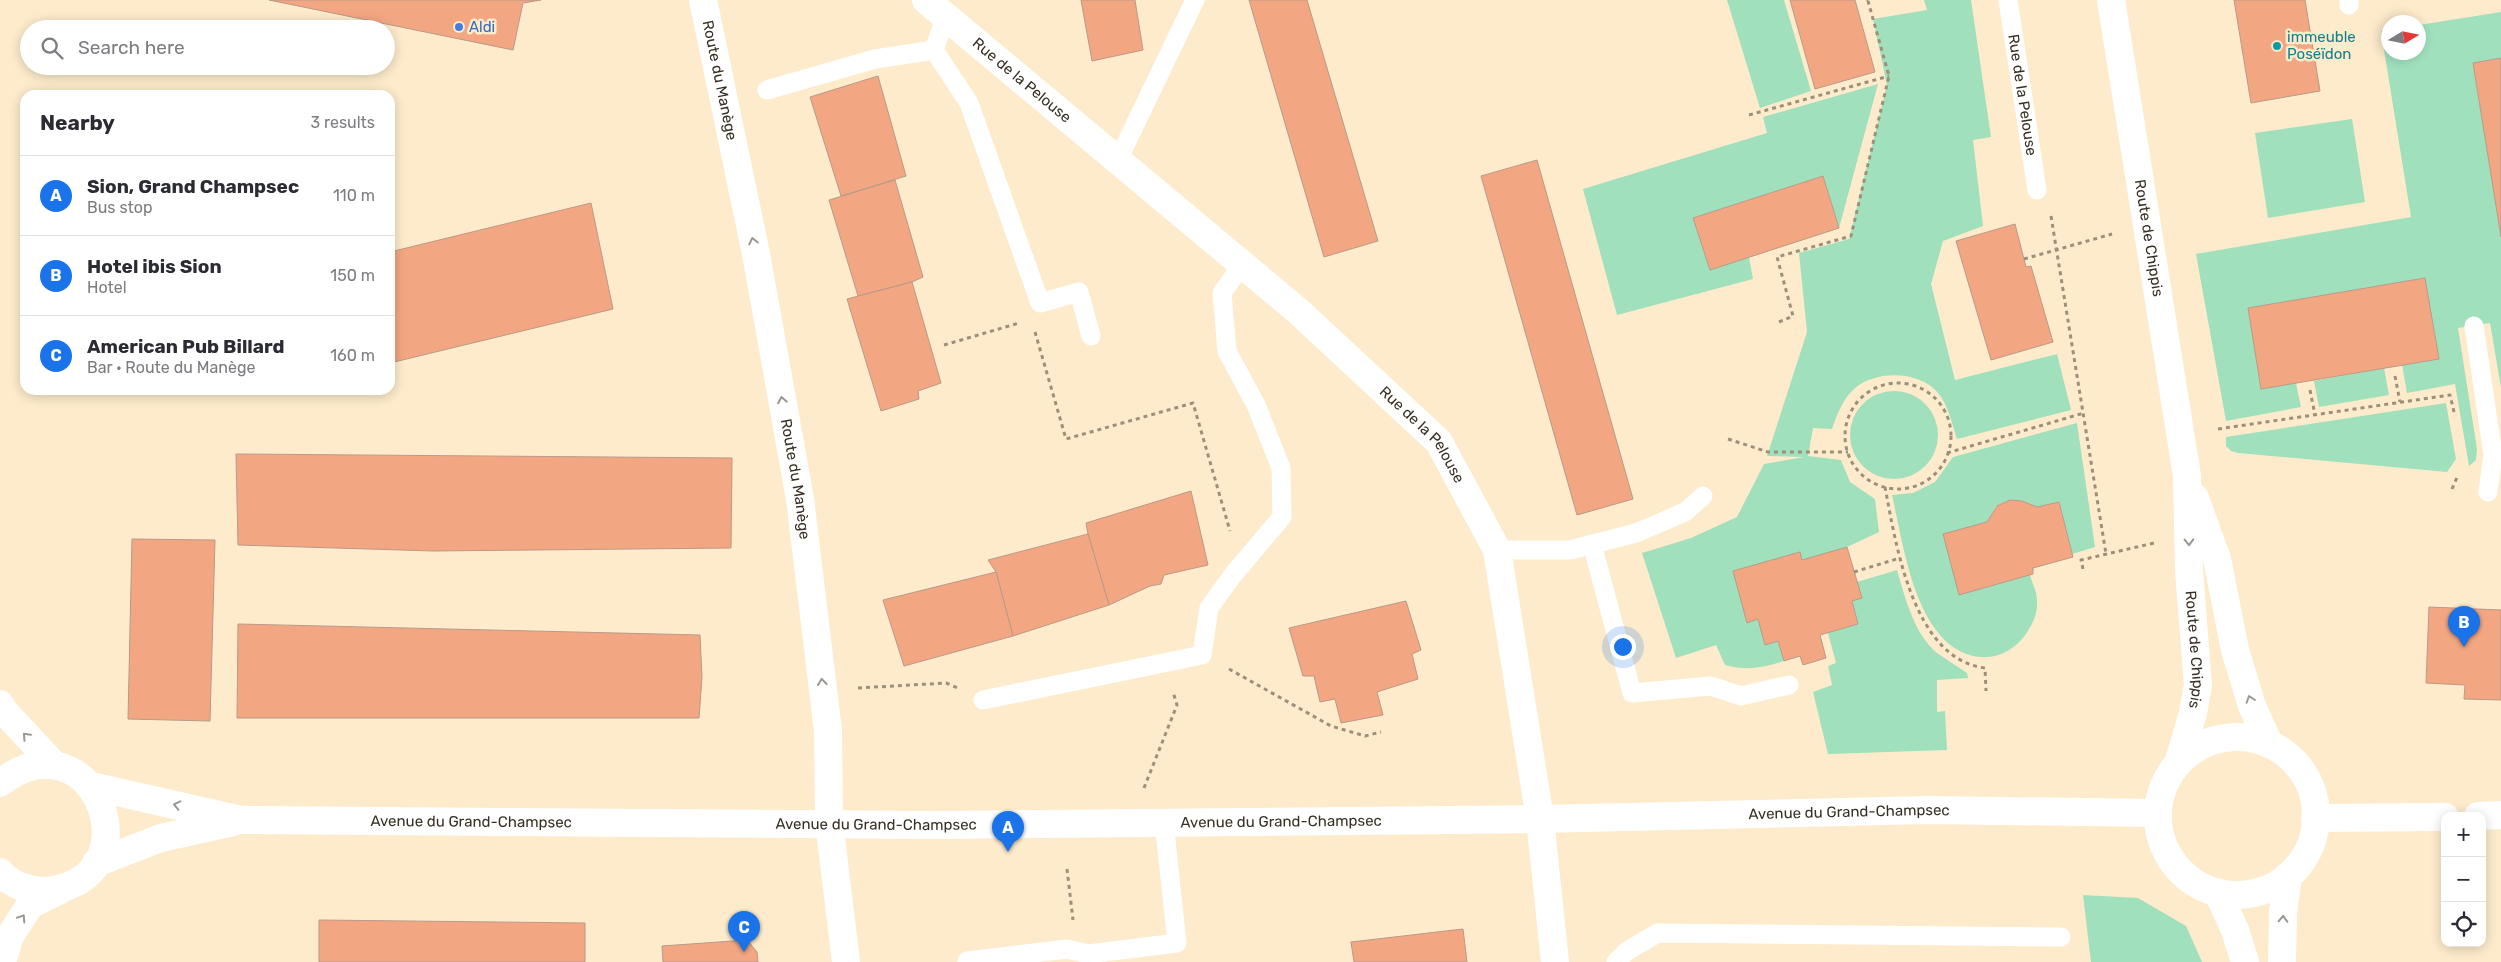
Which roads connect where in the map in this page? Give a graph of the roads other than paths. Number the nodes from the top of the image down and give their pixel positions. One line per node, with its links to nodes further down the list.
1 (703, 0): 33 (street, Route du Manège, one-way to 1)
2 (1195, 0): 8 (lane)
3 (2008, 0): 9 (lane, Rue de la Pelouse)
4 (2112, 0): 13 (street, Route de Chippis)
5 (936, 8): 6 (lane); 8 (street, Rue de la Pelouse)
6 (934, 50): 7 (lane); 12 (lane)
7 (767, 90)
8 (1118, 160): 10 (street, Rue de la Pelouse)
9 (2037, 190)
10 (1242, 265): 17 (street, Rue de la Pelouse); 19 (lane)
11 (2474, 326): 14 (lane)
12 (1091, 336)
13 (2188, 476): 21 (street, Route de Chippis, one-way to 13); 22 (street, Route de Chippis, one-way to 22)
14 (2488, 492)
15 (1703, 496): 16 (lane)
16 (1592, 544): 17 (lane); 18 (lane)
17 (1497, 550): 31 (street, Rue de la Pelouse)
18 (1789, 685)
19 (984, 700)
20 (0, 704): 23 (street, one-way to 20)
21 (2269, 744): 22 (street); 30 (street)
22 (2179, 762): 26 (street)
23 (55, 766): 24 (street); 25 (street)
24 (0, 784)
25 (91, 786): 32 (street, Avenue du Grand-Champsec, one-way to 25); 35 (street)
26 (2158, 813): 31 (street, Avenue du Grand-Champsec); 39 (street)
27 (2501, 815): 28 (street)
28 (2486, 816)
29 (2441, 817): 30 (street)
30 (2315, 818): 37 (street)
31 (1540, 819): 34 (street, Avenue du Grand-Champsec); 44 (street)
32 (241, 820): 33 (street, Avenue du Grand-Champsec); 35 (street, Avenue du Grand-Champsec)
33 (829, 822): 34 (street, Avenue du Grand-Champsec); 43 (street, Route du Manège)
34 (1164, 822): 41 (lane)
35 (96, 864): 38 (street)
36 (0, 872): 38 (street)
37 (2288, 876): 39 (street); 47 (street, one-way to 37)
38 (64, 888): 42 (street, one-way to 38)
39 (2218, 893): 46 (street)
40 (2061, 937): 45 (lane)
41 (966, 961)
42 (2, 962)
43 (846, 962)
44 (1555, 962)
45 (1616, 962)
46 (2245, 962)
47 (2282, 962)

